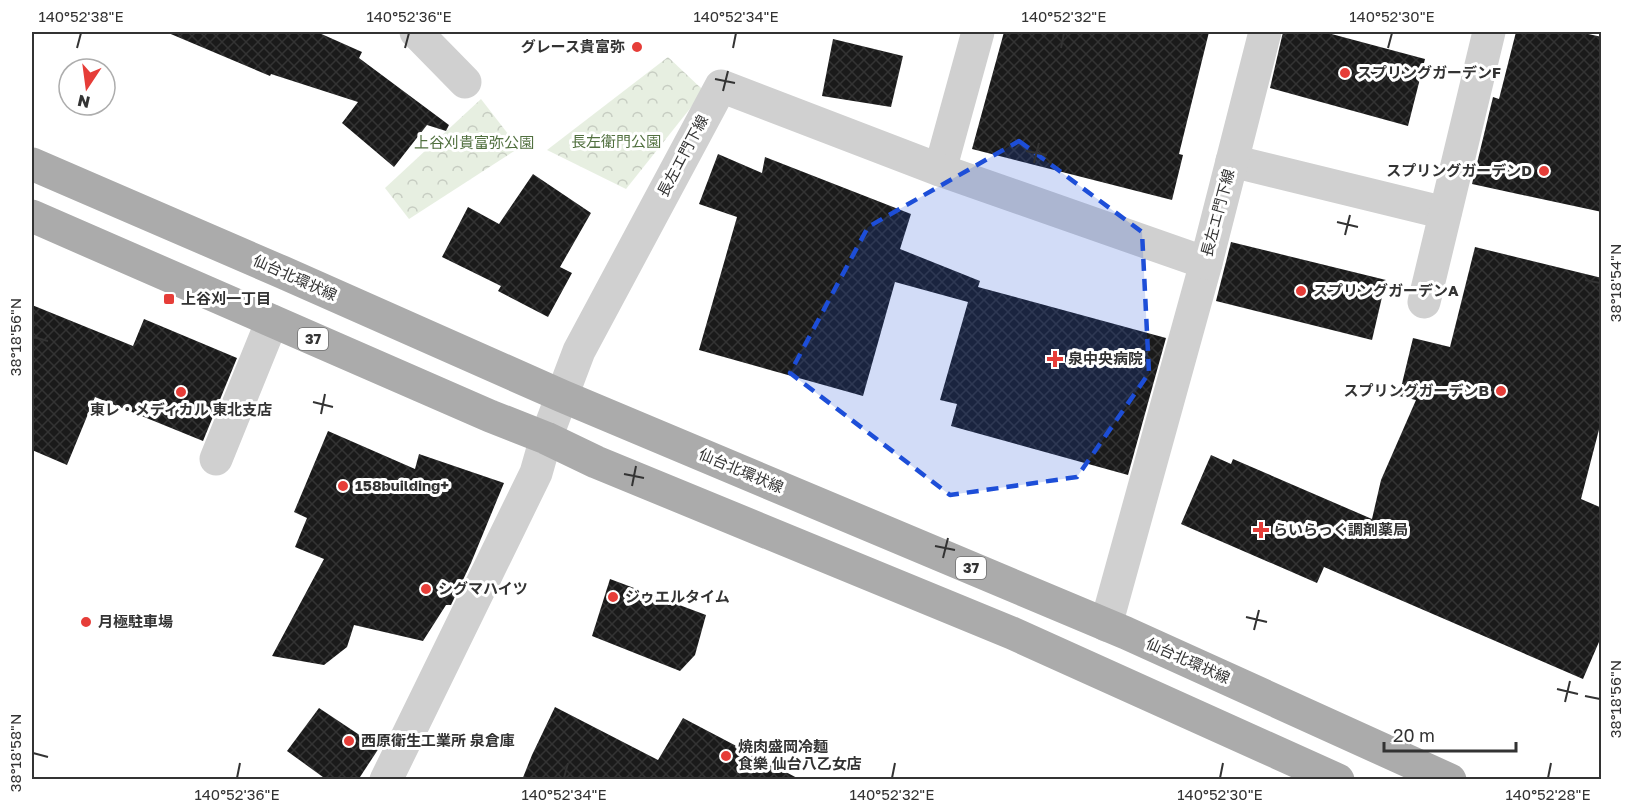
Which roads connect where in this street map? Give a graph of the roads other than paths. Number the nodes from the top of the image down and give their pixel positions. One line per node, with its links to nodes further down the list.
1 (416, 32): 5 (street)
2 (978, 32): 8 (street)
3 (1265, 32): 6 (street, 長左エ門下線)
4 (1488, 32): 9 (street)
5 (465, 82)
6 (1232, 161): 9 (street); 11 (street, 長左エ門下線)
7 (32, 164): 14 (main road, 仙台北環状線 / 37)
8 (940, 170): 11 (street, 長左エ門下線); 14 (street, 長左エ門下線)
9 (1445, 213): 12 (street)
10 (32, 216): 13 (main road, 37)
11 (1206, 263): 17 (street)
12 (1424, 302)
13 (272, 321): 15 (main road, 37); 16 (street)
14 (562, 396): 15 (street, 長左エ門下線); 17 (main road, 仙台北環状線 / 37)
15 (546, 438): 18 (street, 長左エ門下線); 19 (main road, 37)
16 (216, 459)
17 (1107, 625): 20 (main road, 仙台北環状線 / 37)
18 (386, 780)
19 (1338, 780)
20 (1450, 780)

